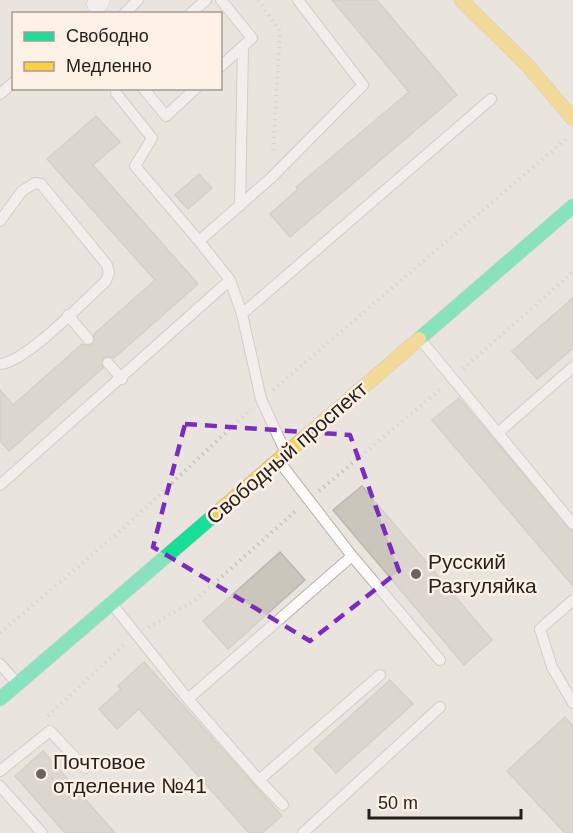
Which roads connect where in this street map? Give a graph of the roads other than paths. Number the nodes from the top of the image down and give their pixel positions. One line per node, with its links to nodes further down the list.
1 (138, 0): 6 (lane)
2 (206, 0): 7 (lane)
3 (221, 0): 8 (lane)
4 (298, 0): 17 (lane)
5 (461, 0): 16 (main road)
6 (126, 12)
7 (192, 12)
8 (243, 46): 9 (lane); 17 (lane)
9 (222, 65)
10 (12, 83): 14 (lane)
11 (145, 90): 12 (lane)
12 (194, 90)
13 (116, 93): 20 (lane)
14 (0, 94)
15 (491, 99): 22 (lane)
16 (573, 119)
17 (240, 206): 20 (lane)
18 (573, 206): 25 (main road, Свободный проспект)
19 (0, 221): 23 (lane)
20 (199, 241): 21 (lane)
21 (230, 280): 22 (lane); 29 (lane)
22 (242, 314): 31 (lane)
23 (68, 315): 24 (lane); 27 (lane)
24 (88, 339)
25 (420, 339): 30 (lane); 31 (main road, Свободный проспект)
26 (108, 363): 29 (lane)
27 (0, 364)
28 (573, 367): 30 (lane)
29 (122, 379): 32 (lane)
30 (498, 432): 33 (lane)
31 (282, 457): 34 (lane); 36 (main road, Свободный проспект)
32 (0, 485)
33 (573, 524)
34 (352, 556): 37 (lane); 42 (lane)
35 (573, 600): 43 (lane)
36 (112, 603): 40 (main road, Свободный проспект); 42 (lane)
37 (440, 660)
38 (0, 664): 40 (lane)
39 (380, 675): 47 (lane)
40 (18, 684): 41 (main road, Свободный проспект)
41 (0, 699)
42 (188, 699): 47 (lane)
43 (573, 703)
44 (440, 706): 51 (lane)
45 (85, 768): 46 (lane)
46 (0, 771)
47 (259, 780): 49 (lane)
48 (0, 786): 50 (lane)
49 (283, 805)
50 (38, 832)
51 (303, 833)

